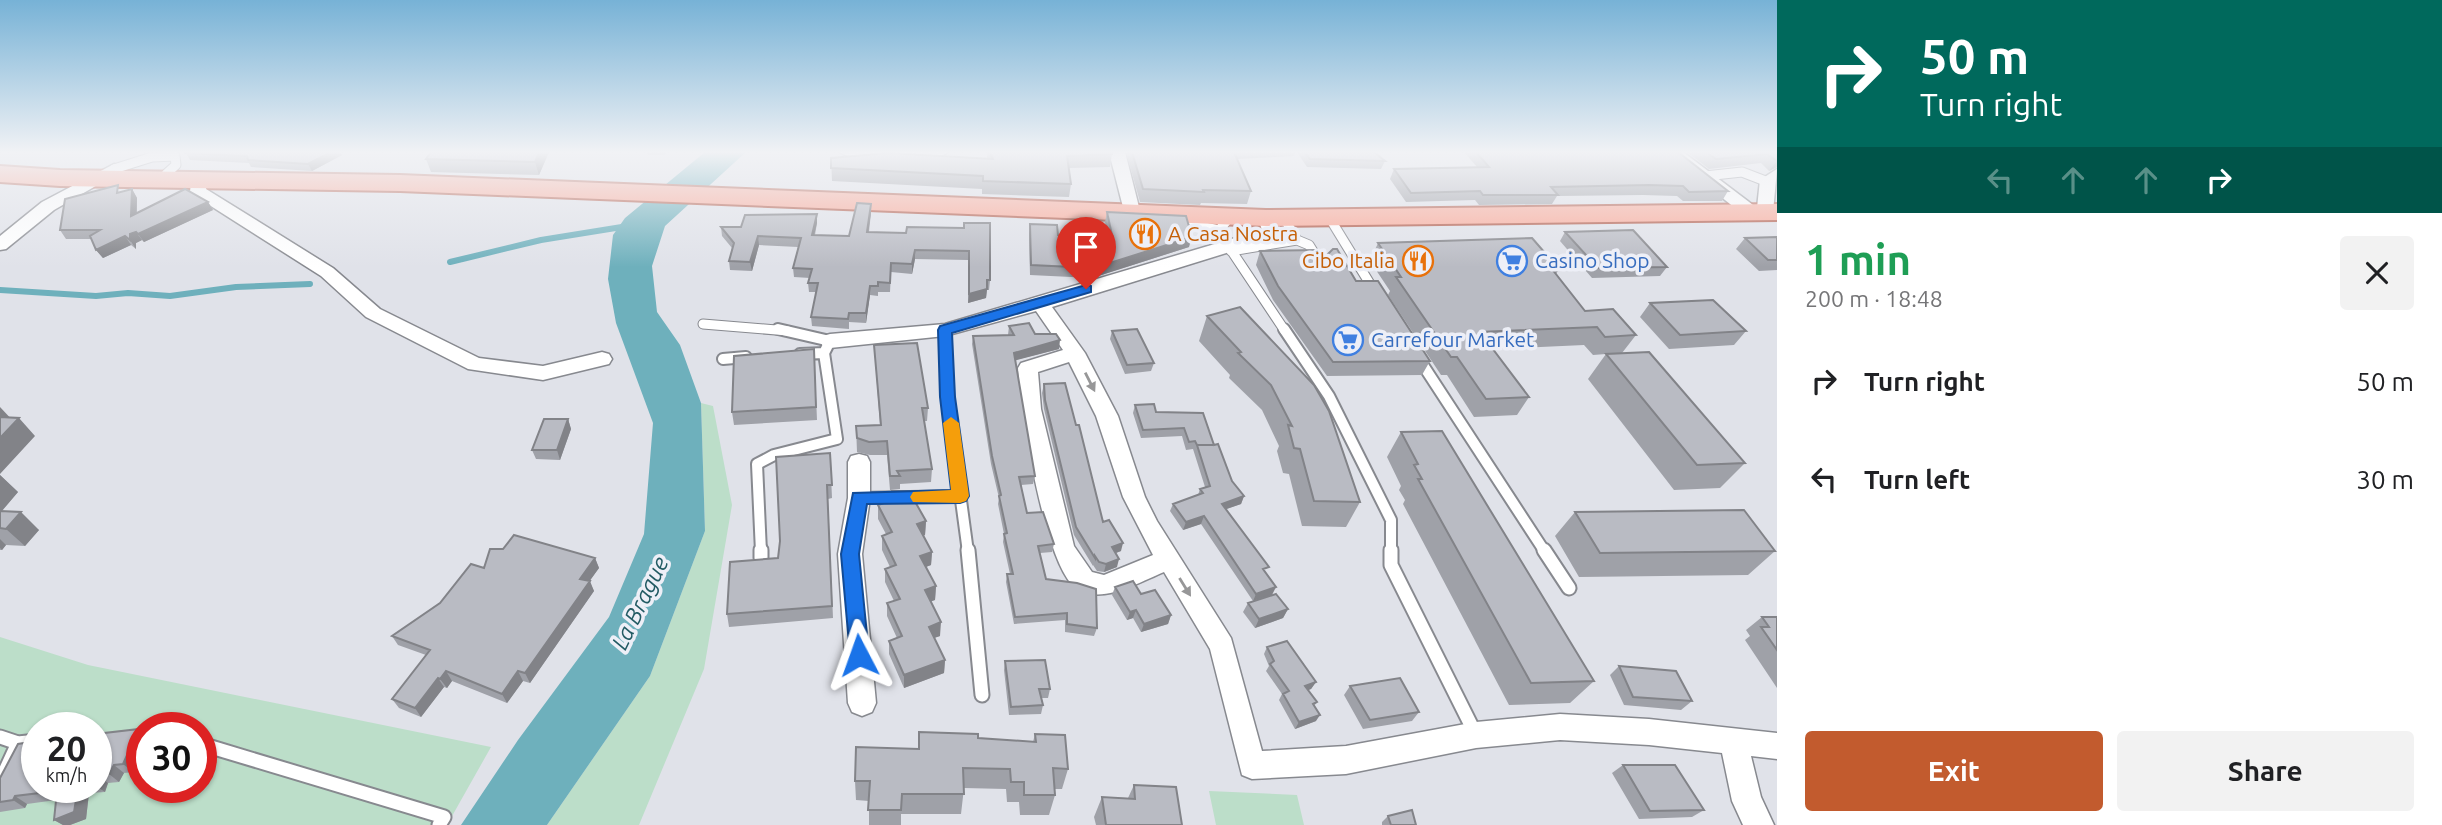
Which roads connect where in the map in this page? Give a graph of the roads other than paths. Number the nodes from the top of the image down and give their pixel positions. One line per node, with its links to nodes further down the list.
1 (61, 190): 11 (street)
2 (198, 190): 23 (street)
3 (592, 190): 7 (main road)
4 (1127, 190): 7 (street)
5 (1729, 190): 8 (street)
6 (1769, 190): 8 (street)
7 (1132, 211): 10 (main road)
8 (1764, 212): 9 (main road)
9 (1329, 217): 10 (main road); 14 (lane)
10 (1282, 225): 12 (lane); 12 (street); 13 (lane)
11 (0, 245)
12 (1229, 247): 15 (street); 33 (lane)
13 (1320, 263)
14 (1379, 298)
15 (1040, 304): 17 (street); 19 (street)
16 (703, 324): 18 (lane)
17 (945, 330): 18 (street); 26 (lane)
18 (827, 347): 20 (lane); 28 (lane)
19 (1076, 353): 29 (street, one-way to 29); 29 (street)
20 (788, 354)
21 (1416, 354): 30 (lane)
22 (763, 356): 24 (lane)
23 (602, 359)
24 (723, 359)
25 (859, 463): 27 (street)
26 (960, 496): 27 (lane); 31 (lane)
27 (859, 498): 32 (street)
28 (761, 558)
29 (1168, 560): 33 (street, one-way to 33)
30 (1569, 588)
31 (982, 695)
32 (862, 703)
33 (1476, 735): 35 (street)
34 (0, 737): 36 (lane)
35 (1733, 742): 38 (street); 42 (street)
36 (18, 743): 37 (lane); 40 (lane)
37 (21, 743)
38 (1777, 746)
39 (217, 749): 41 (lane)
40 (0, 782)
41 (439, 825)
42 (1759, 825)

